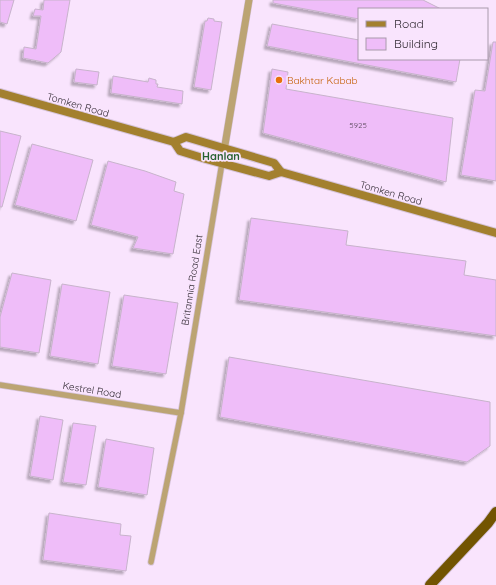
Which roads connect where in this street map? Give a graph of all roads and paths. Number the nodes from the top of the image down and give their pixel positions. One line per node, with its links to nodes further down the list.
1 (249, 0): 4 (street, Britannia Road East)
2 (0, 93): 3 (main road, Tomken Road)
3 (174, 142): 4 (main road, Tomken Road); 5 (main road, Tomken Road)
4 (224, 148): 5 (street, Britannia Road East); 6 (main road, Tomken Road)
5 (222, 163): 6 (main road, Tomken Road); 9 (street, Britannia Road East)
6 (281, 172): 7 (main road, Tomken Road)
7 (496, 233)
8 (0, 385): 9 (street, Kestrel Road)
9 (180, 413): 11 (street, Britannia Road East)
10 (496, 512): 12 (highway)
11 (151, 562)
12 (430, 585)

